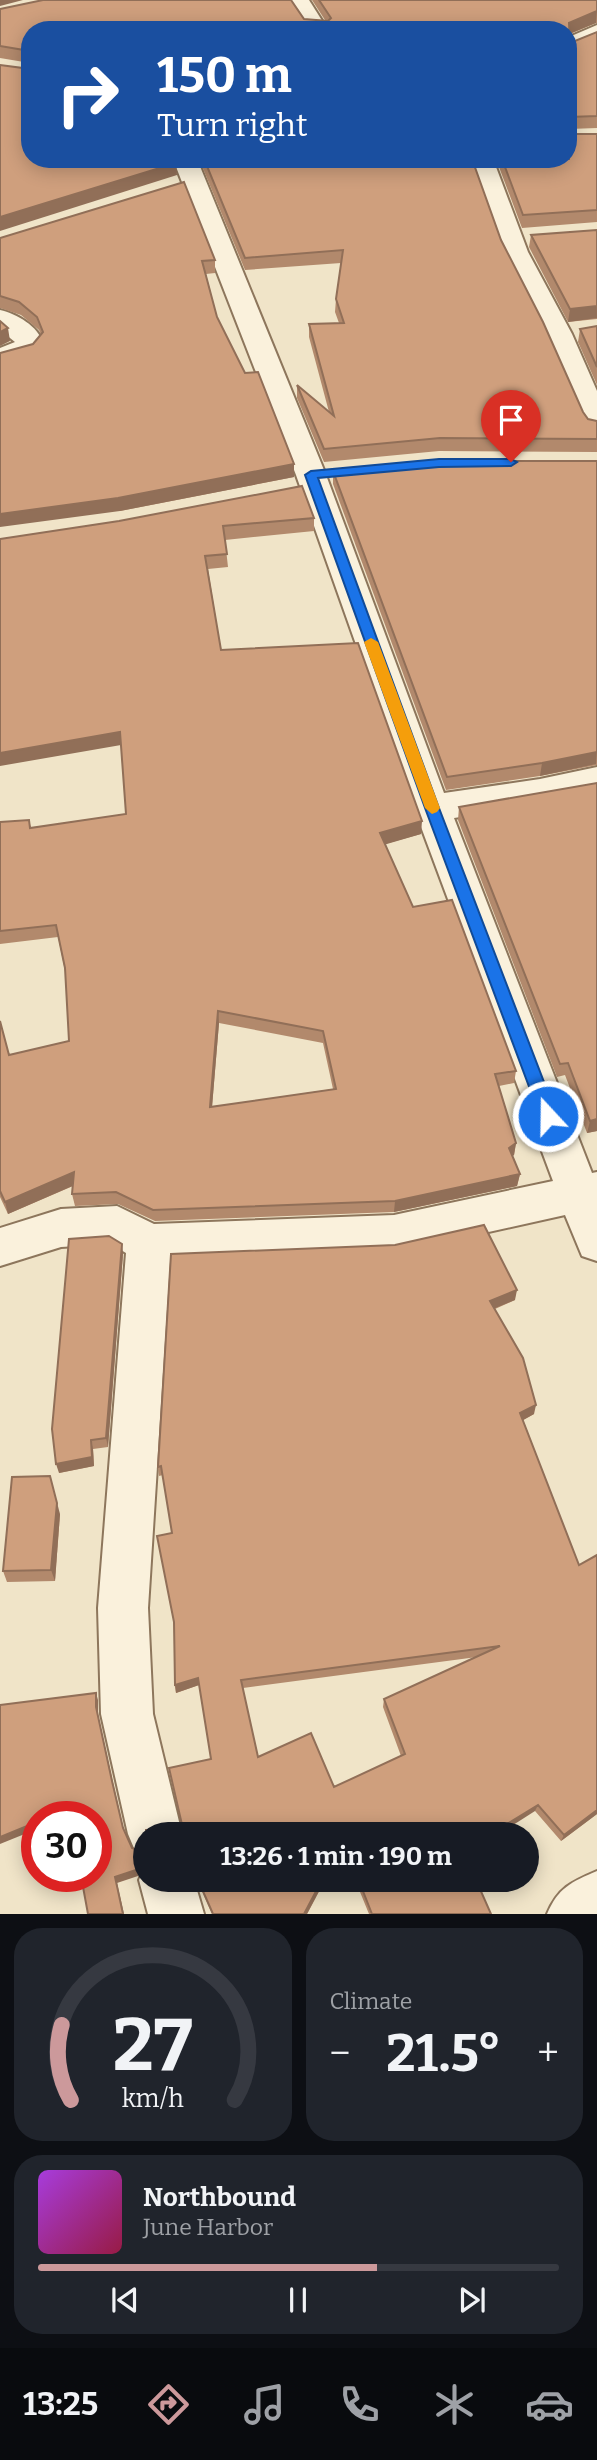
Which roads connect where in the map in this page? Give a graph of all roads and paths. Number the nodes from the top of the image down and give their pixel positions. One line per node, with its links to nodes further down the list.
1 (298, 0): 2 (street)
2 (311, 21)
3 (597, 31): 4 (street)
4 (577, 42)
5 (486, 168): 9 (street)
6 (183, 176): 11 (street)
7 (0, 318): 8 (street)
8 (0, 357)
9 (597, 424)
10 (597, 780): 11 (street)
11 (432, 808): 12 (street)
12 (587, 1191): 13 (street); 14 (street)
13 (597, 1242)
14 (149, 1244): 15 (street); 16 (street)
15 (0, 1247)
16 (152, 1822)
17 (170, 1892): 19 (street)
18 (597, 1899): 20 (street)
19 (176, 1914)
20 (575, 1914)

